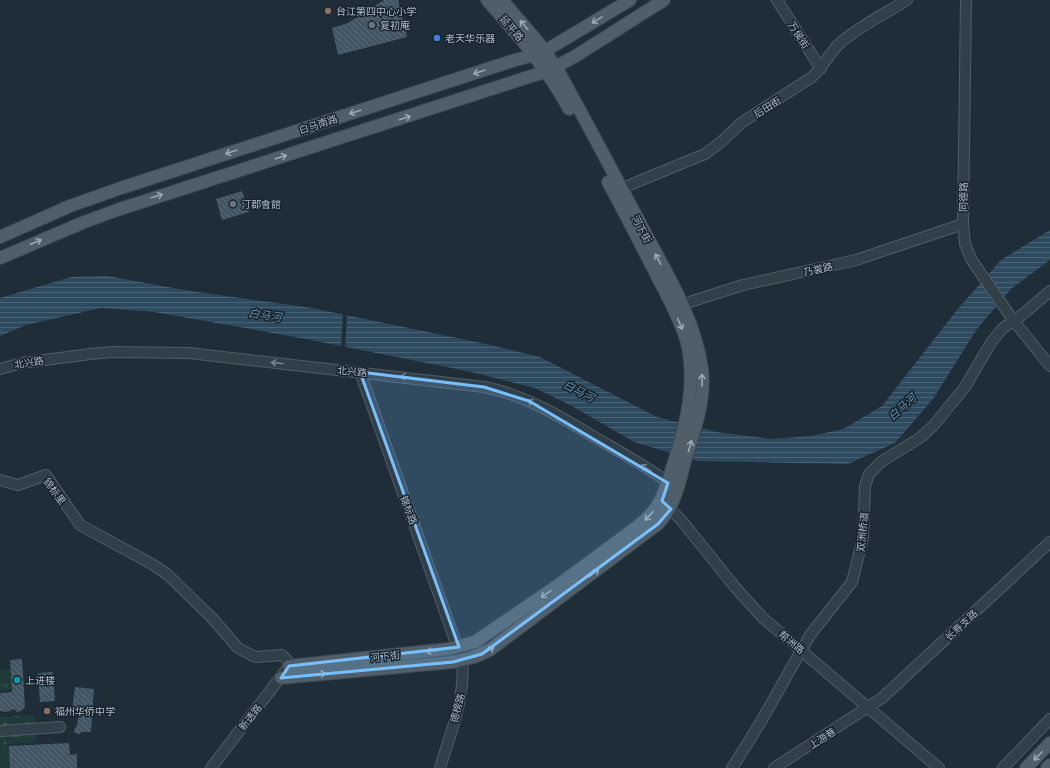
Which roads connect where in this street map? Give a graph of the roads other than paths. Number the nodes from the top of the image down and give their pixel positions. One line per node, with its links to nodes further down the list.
1 (488, 0): 8 (main road, 延平路)
2 (502, 0): 8 (main road, 延平路, one-way to 2)
3 (630, 0): 8 (main road, 白马南路, one-way to 8)
4 (664, 0): 9 (main road)
5 (777, 0): 10 (street, 万侯街)
6 (907, 0): 10 (street, 后田街)
7 (966, 0): 12 (street, 同德路)
8 (540, 53): 9 (main road, 河下街); 13 (main road, 白马南路, one-way to 13)
9 (551, 69): 11 (main road, 河下街); 14 (main road, one-way to 9)
10 (821, 69): 11 (street, 后田街)
11 (617, 190): 16 (main road, 河下街)
12 (962, 224): 16 (street, 乃裳路); 17 (street, 同德路)
13 (0, 237)
14 (0, 258)
15 (1050, 291): 17 (street, 双洲桥道)
16 (677, 305): 22 (main road, 河下街)
17 (1014, 320): 18 (street, 同德路); 26 (street, 双洲桥道)
18 (1050, 366)
19 (0, 369): 20 (street, 北兴路, one-way to 19)
20 (360, 372): 22 (street, 北兴路, one-way to 20); 25 (street, 锦标路)
21 (0, 480): 28 (street, 锦标里)
22 (673, 486): 23 (main road, 河下街)
23 (666, 505): 25 (main road, 河下街, one-way to 25); 26 (street, 帮洲路); 27 (main road, 河下街, one-way to 23)
24 (1050, 542): 30 (street, 长寿支路)
25 (459, 647): 27 (street, 德榜路); 28 (main road, 河下街, one-way to 28)
26 (802, 650): 30 (street, 帮洲路); 38 (street, 双洲桥道)
27 (462, 660): 29 (main road, 河下街, one-way to 27); 37 (street, 德榜路)
28 (289, 666): 29 (street, 新透路)
29 (281, 678): 36 (street, 新透路)
30 (870, 707): 39 (street, 上游巷); 40 (street, 帮洲路)
31 (1050, 719): 41 (street)
32 (60, 727): 33 (street)
33 (0, 731)
34 (1050, 743): 42 (main road, one-way to 42)
35 (1050, 765): 43 (main road)
36 (210, 768)
37 (440, 768)
38 (732, 768)
39 (774, 768)
40 (939, 768)
41 (1003, 768)
42 (1026, 768)
43 (1047, 768)

